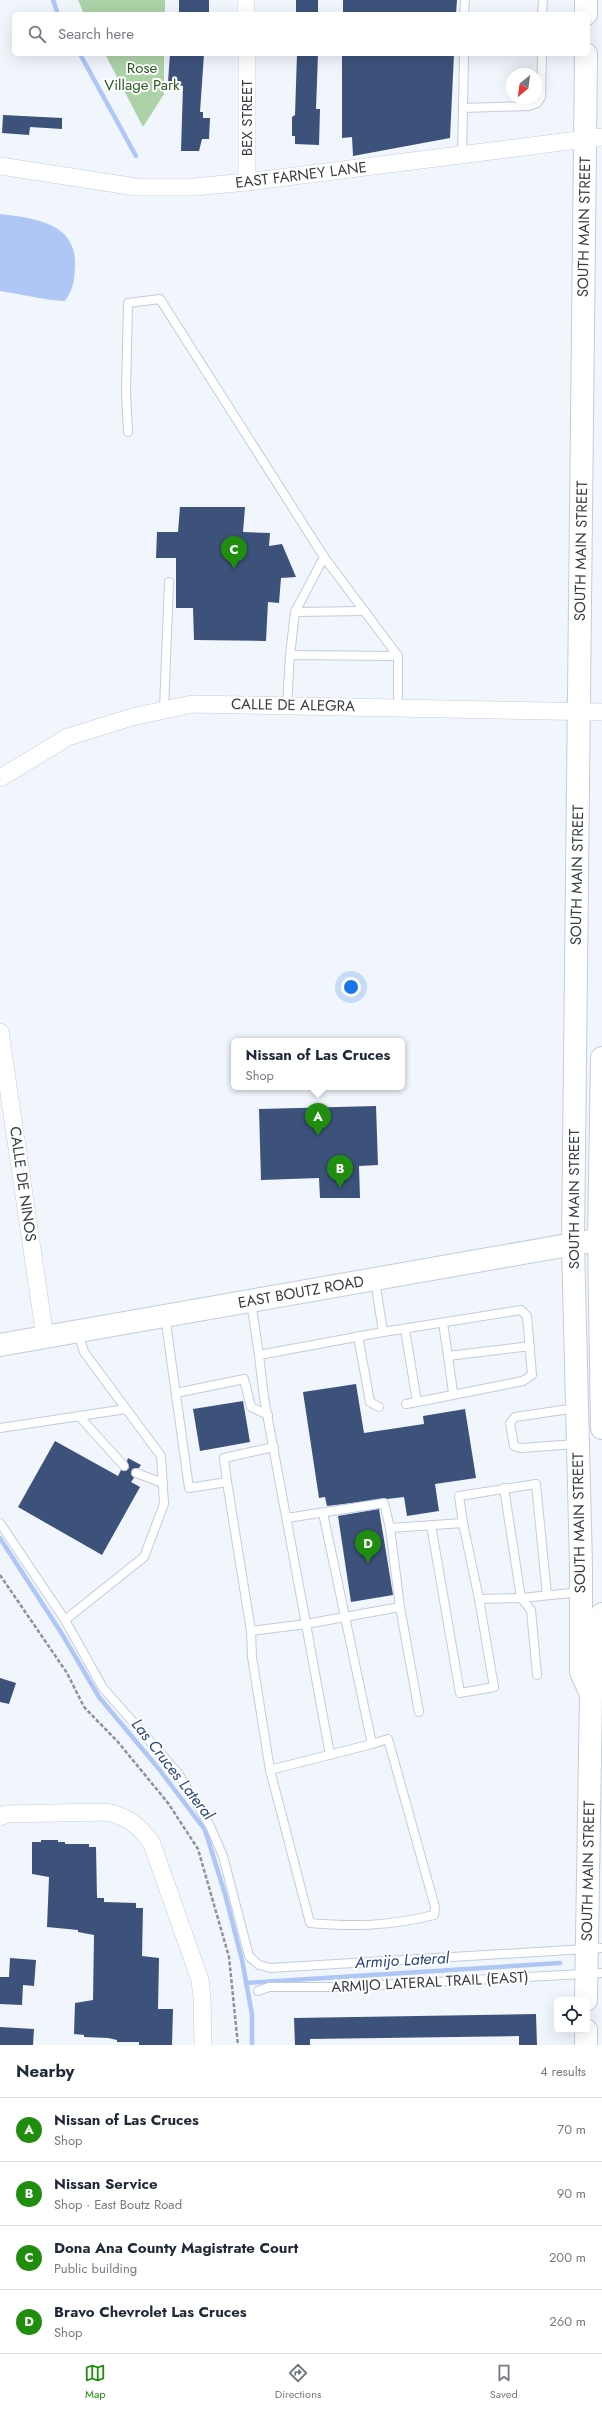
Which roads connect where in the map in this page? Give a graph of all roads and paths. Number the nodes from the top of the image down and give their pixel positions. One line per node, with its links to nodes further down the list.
1 (246, 0): 5 (street)
2 (465, 0): 6 (lane)
3 (543, 0): 7 (lane)
4 (586, 0): 8 (main road)
5 (246, 12)
6 (464, 12)
7 (542, 12)
8 (586, 12)
9 (246, 56): 17 (street, BEX STREET)
10 (464, 56): 13 (lane)
11 (542, 56): 13 (lane)
12 (586, 56): 14 (main road, SOUTH MAIN STREET)
13 (463, 108): 15 (lane)
14 (593, 139): 15 (street, EAST FARNEY LANE); 28 (main road, SOUTH MAIN STREET)
15 (462, 156): 17 (street, EAST FARNEY LANE)
16 (0, 166): 17 (street, EAST FARNEY LANE)
17 (247, 182)
18 (128, 432): 19 (lane)
19 (324, 557): 21 (lane); 22 (lane)
20 (170, 582): 27 (lane)
21 (364, 611): 22 (lane); 24 (lane)
22 (295, 612): 23 (lane)
23 (290, 655): 24 (lane); 25 (lane)
24 (398, 656): 26 (lane)
25 (287, 705): 26 (street, CALLE DE ALEGRA); 27 (street, CALLE DE ALEGRA)
26 (398, 708): 28 (street, CALLE DE ALEGRA)
27 (164, 710): 30 (street, CALLE DE ALEGRA)
28 (579, 711): 29 (street, CALLE DE ALEGRA); 34 (main road, SOUTH MAIN STREET)
29 (602, 712)
30 (0, 778)
31 (0, 1032): 43 (street, CALLE DE NINOS)
32 (602, 1058): 33 (main road, SOUTH MAIN STREET)
33 (601, 1240): 34 (main road, EAST BOUTZ ROAD); 58 (main road, SOUTH MAIN STREET)
34 (572, 1244): 35 (main road, EAST BOUTZ ROAD); 53 (main road, SOUTH MAIN STREET)
35 (375, 1279): 36 (main road, EAST BOUTZ ROAD); 41 (lane)
36 (251, 1301): 37 (main road, EAST BOUTZ ROAD); 46 (lane)
37 (165, 1316): 40 (main road, EAST BOUTZ ROAD); 48 (lane)
38 (443, 1323): 39 (lane); 45 (lane); 47 (lane)
39 (406, 1329): 41 (lane); 50 (lane)
40 (78, 1331): 43 (main road, EAST BOUTZ ROAD); 54 (lane)
41 (383, 1332): 42 (lane)
42 (358, 1336): 46 (lane); 52 (lane)
43 (45, 1337): 44 (main road, EAST BOUTZ ROAD)
44 (0, 1345)
45 (530, 1346): 47 (lane); 49 (lane)
46 (259, 1355): 55 (lane)
47 (448, 1356): 49 (lane)
48 (176, 1392): 55 (lane); 63 (lane)
49 (453, 1393): 50 (lane)
50 (417, 1402): 51 (lane)
51 (406, 1404)
52 (379, 1407)
53 (577, 1408): 59 (main road, SOUTH MAIN STREET); 59 (lane)
54 (126, 1409): 56 (lane); 64 (lane)
55 (268, 1415): 60 (lane)
56 (79, 1416): 57 (lane); 61 (lane)
57 (0, 1428)
58 (602, 1428)
59 (578, 1444): 73 (main road, SOUTH MAIN STREET)
60 (274, 1447): 63 (lane); 67 (lane)
61 (124, 1466)
62 (136, 1473): 64 (lane)
63 (227, 1482): 82 (lane)
64 (163, 1483): 80 (lane)
65 (504, 1488): 69 (lane); 74 (lane); 75 (lane)
66 (323, 1512): 67 (lane); 71 (lane); 79 (lane)
67 (288, 1518): 81 (lane)
68 (0, 1523): 80 (lane)
69 (463, 1523): 70 (lane); 76 (lane)
70 (431, 1525): 71 (lane); 76 (lane)
71 (390, 1528): 77 (lane)
72 (0, 1575): 96 (path)
73 (581, 1592): 74 (lane); 84 (main road, SOUTH MAIN STREET)
74 (547, 1595): 75 (lane)
75 (521, 1598): 76 (lane); 83 (lane)
76 (479, 1599)
77 (400, 1607): 79 (lane); 85 (lane)
78 (602, 1614): 84 (main road, SOUTH MAIN STREET)
79 (344, 1615): 81 (lane); 86 (lane)
80 (65, 1620): 90 (lane)
81 (306, 1624): 82 (lane); 87 (lane)
82 (251, 1631): 88 (lane)
83 (537, 1675)
84 (591, 1694): 90 (main road, SOUTH MAIN STREET)
85 (419, 1712)
86 (372, 1744): 87 (lane); 88 (lane)
87 (330, 1755): 88 (lane)
88 (270, 1770)
89 (0, 1817): 95 (street)
90 (594, 1949): 91 (main road, SOUTH MAIN STREET)
91 (594, 1973): 92 (lane, ARMIJO LATERAL TRAIL (EAST)); 93 (main road, SOUTH MAIN STREET)
92 (258, 1991)
93 (587, 1997)
94 (586, 2033): 97 (main road)
95 (203, 2045)
96 (238, 2045)
97 (586, 2045)

